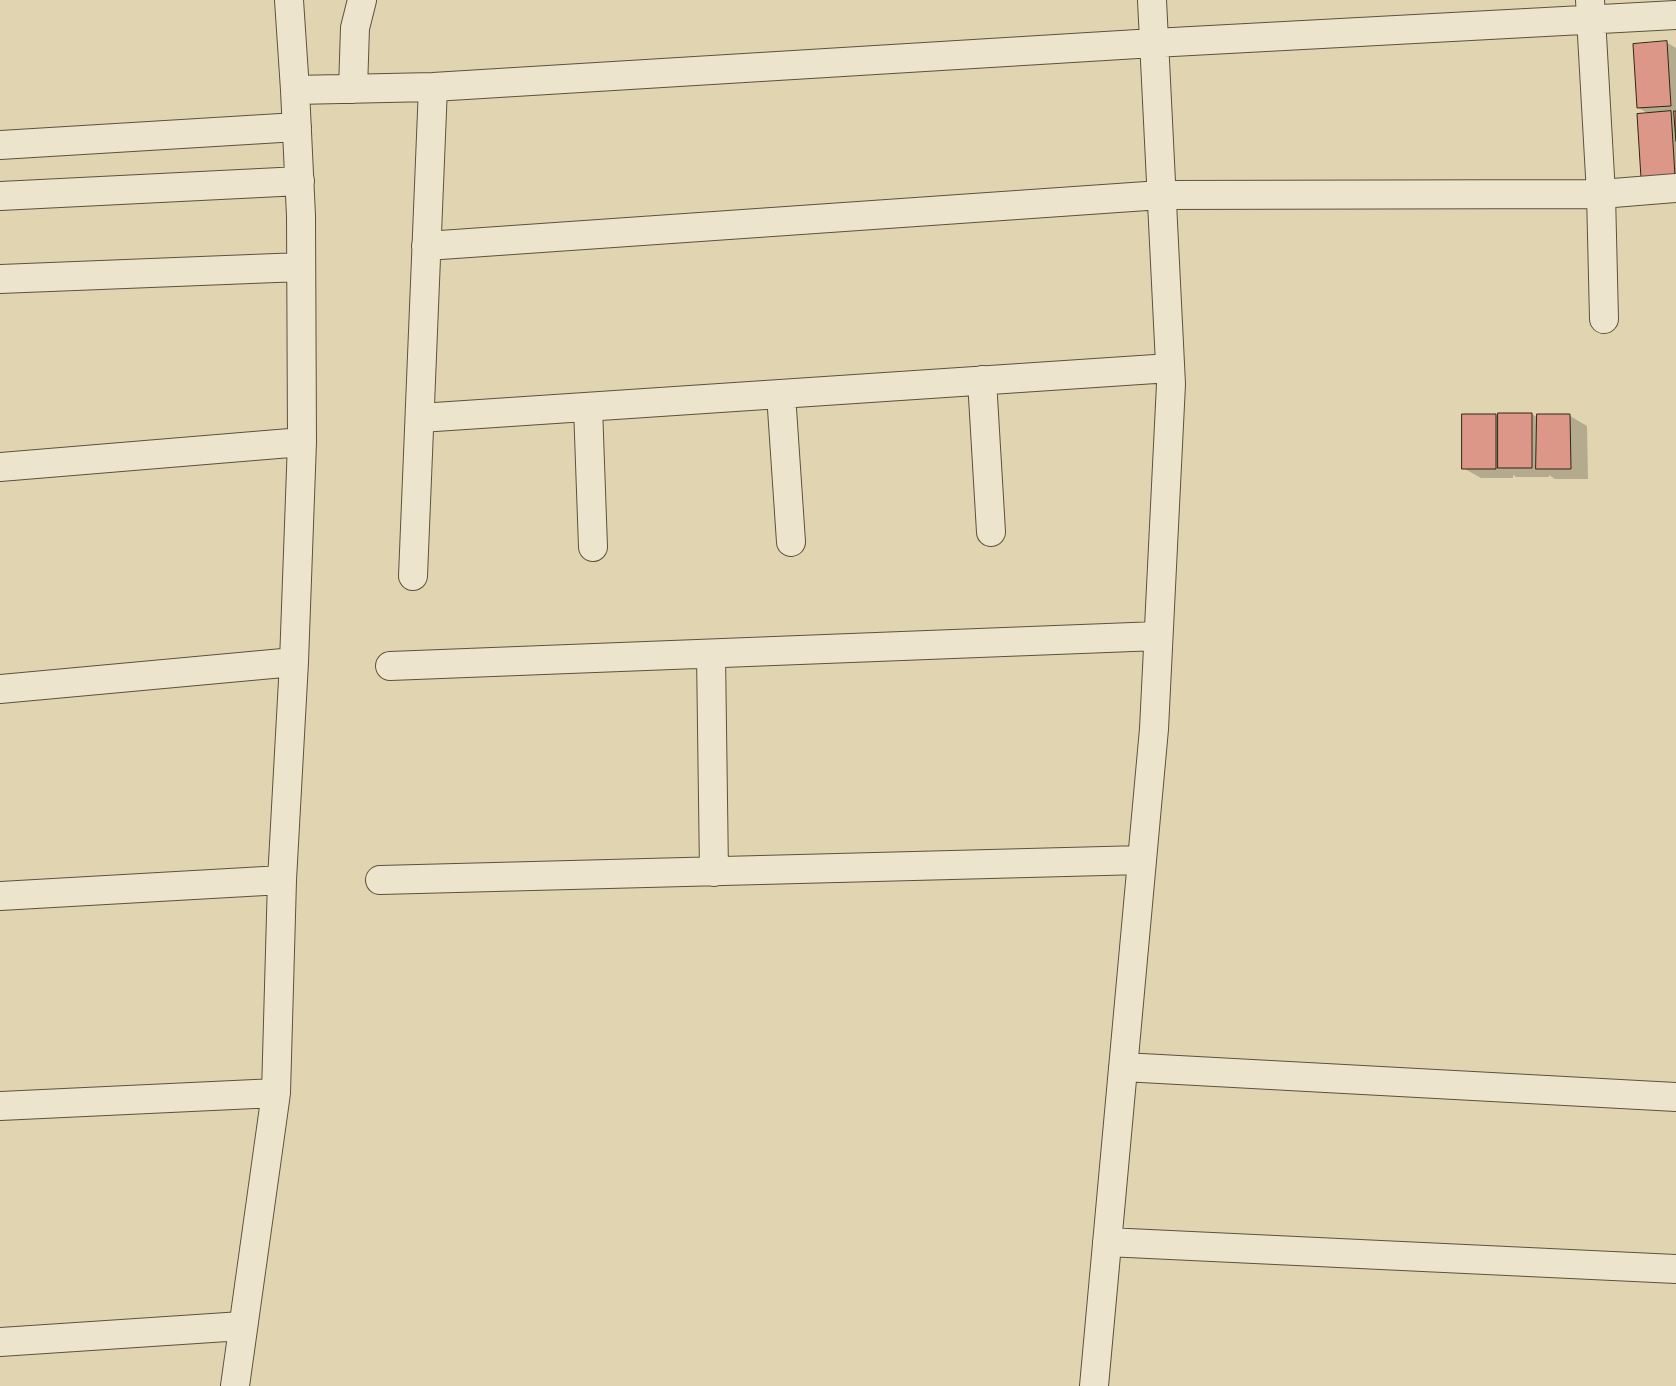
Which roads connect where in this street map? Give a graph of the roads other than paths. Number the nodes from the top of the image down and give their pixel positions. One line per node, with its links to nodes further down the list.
1 (288, 0): 9 (street)
2 (362, 0): 8 (street)
3 (1152, 0): 6 (street)
4 (1590, 10): 5 (street); 6 (street); 14 (street)
5 (1676, 15)
6 (1154, 43): 7 (street); 15 (street)
7 (433, 87): 8 (street); 17 (street)
8 (353, 89): 9 (street)
9 (296, 90): 10 (street)
10 (297, 127): 11 (street); 12 (street)
11 (0, 145)
12 (300, 181): 16 (street); 18 (street)
13 (1676, 188): 14 (street)
14 (1601, 194): 15 (street); 20 (street)
15 (1161, 195): 17 (street); 21 (street)
16 (0, 196)
17 (426, 246): 25 (street)
18 (301, 266): 19 (street); 26 (street)
19 (0, 279)
20 (1604, 319)
21 (1170, 368): 22 (street); 32 (street)
22 (982, 380): 23 (street); 28 (street)
23 (781, 394): 24 (street); 29 (street)
24 (588, 407): 25 (street); 30 (street)
25 (420, 418): 31 (street)
26 (302, 442): 27 (street); 34 (street)
27 (0, 467)
28 (992, 532)
29 (791, 542)
30 (593, 547)
31 (413, 576)
32 (1158, 636): 33 (street); 37 (street)
33 (711, 654): 35 (street); 38 (street)
34 (294, 662): 36 (street); 39 (street)
35 (390, 666)
36 (0, 689)
37 (1142, 860): 38 (street); 42 (street)
38 (714, 872): 40 (street)
39 (282, 880): 41 (street); 43 (street)
40 (380, 880)
41 (0, 896)
42 (1123, 1067): 44 (street); 46 (street)
43 (276, 1094): 45 (street); 48 (street)
44 (1676, 1097)
45 (0, 1106)
46 (1107, 1242): 47 (street); 51 (street)
47 (1676, 1269)
48 (242, 1326): 49 (street); 50 (street)
49 (0, 1342)
50 (235, 1386)
51 (1094, 1386)

